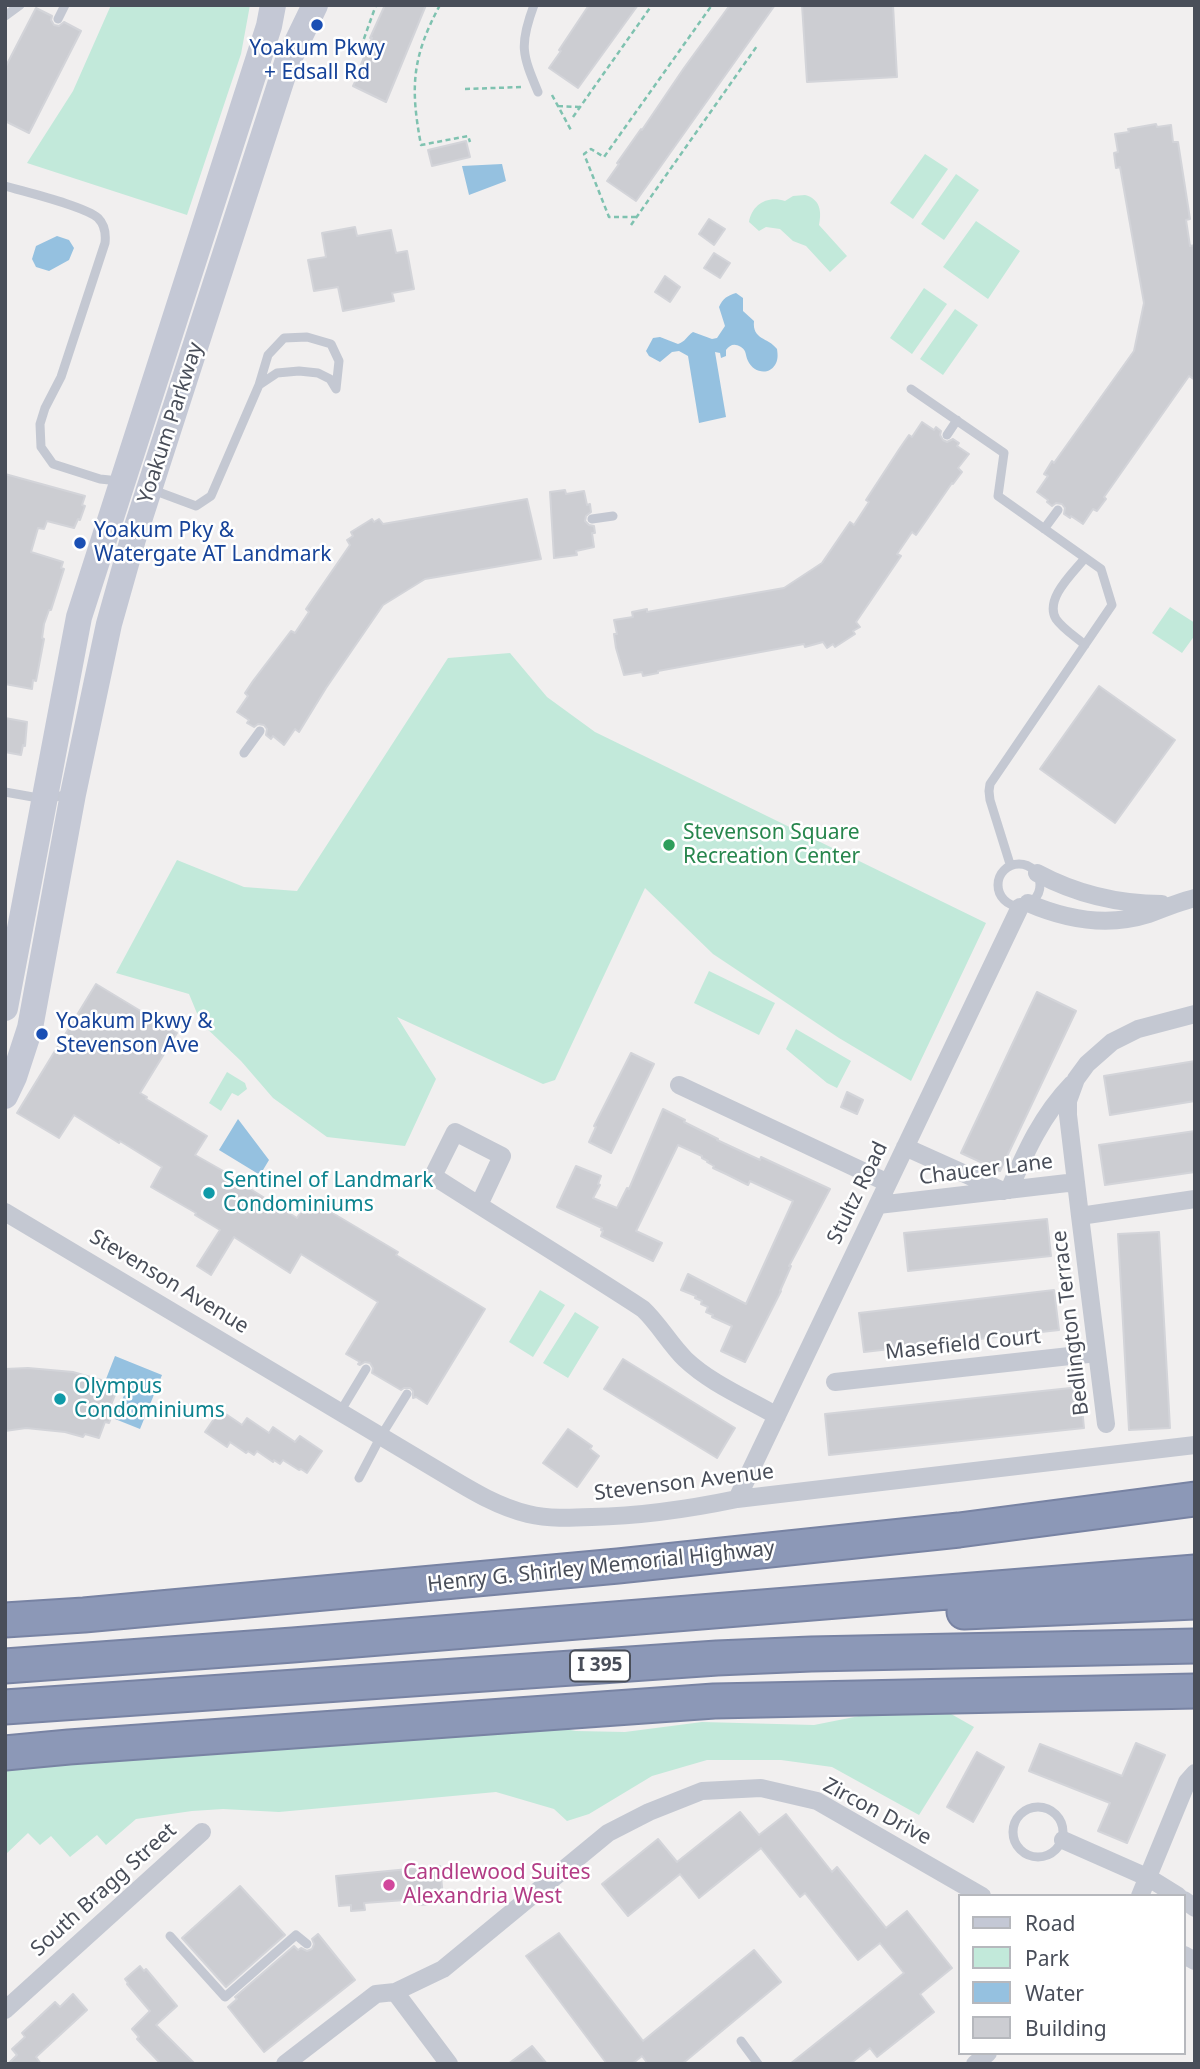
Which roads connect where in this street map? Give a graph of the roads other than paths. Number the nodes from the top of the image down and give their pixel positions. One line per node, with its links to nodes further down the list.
1 (20, 5): 6 (lane)
2 (65, 5): 7 (lane)
3 (273, 5): 14 (street, Yoakum Parkway)
4 (316, 5): 14 (street, Yoakum Parkway)
5 (534, 5): 8 (lane)
6 (5, 16)
7 (58, 19)
8 (538, 92)
9 (8, 189): 14 (lane)
10 (259, 385): 10 (lane); 14 (lane)
11 (911, 388): 12 (lane)
12 (957, 420): 13 (lane); 18 (lane)
13 (947, 435)
14 (136, 485): 24 (street, Yoakum Parkway); 25 (street, Yoakum Parkway)
15 (1058, 510): 18 (lane)
16 (613, 516): 17 (lane)
17 (592, 519)
18 (1044, 529): 19 (lane)
19 (1085, 558): 20 (lane); 20 (lane)
20 (1085, 645): 26 (lane)
21 (260, 731): 22 (lane)
22 (244, 753)
23 (5, 792): 25 (lane)
24 (73, 794): 25 (lane); 35 (street, Yoakum Parkway)
25 (44, 799): 31 (street, Yoakum Parkway)
26 (1010, 864): 27 (lane); 30 (lane)
27 (1037, 873): 29 (street); 30 (lane)
28 (1195, 898): 29 (street)
29 (1173, 903): 30 (street)
30 (1024, 905): 36 (street, Stultz Road)
31 (5, 1008)
32 (1195, 1014): 33 (street)
33 (1076, 1079): 37 (street); 39 (street)
34 (679, 1085): 38 (street)
35 (5, 1096)
36 (905, 1147): 38 (street, Stultz Road); 39 (street)
37 (1076, 1182): 39 (street, Chaucer Lane); 44 (street, Chaucer Lane)
38 (888, 1184): 42 (street, Stultz Road)
39 (1006, 1190): 42 (street, Chaucer Lane)
40 (1195, 1199): 44 (street)
41 (479, 1205): 50 (street)
42 (878, 1205): 50 (street, Stultz Road)
43 (5, 1212): 49 (street, Stevenson Avenue)
44 (1080, 1216): 45 (street, Bedlington Terrace)
45 (1097, 1353): 47 (street, Masefield Court); 51 (street, Bedlington Terrace)
46 (366, 1369): 49 (lane)
47 (835, 1382)
48 (407, 1394): 52 (lane)
49 (340, 1412): 52 (street, Stevenson Avenue)
50 (777, 1416): 55 (street, Stultz Road)
51 (1106, 1424)
52 (381, 1436): 54 (lane); 55 (street, Stevenson Avenue)
53 (1195, 1445): 55 (street, Stevenson Avenue)
54 (359, 1478)
55 (737, 1499)
56 (1195, 1499): 61 (highway, Henry G. Shirley Memorial Highway)
57 (1195, 1572): 60 (highway)
58 (5, 1598): 61 (highway)
59 (1195, 1602): 60 (highway)
60 (798, 1605): 64 (highway)
61 (84, 1615): 62 (highway, Henry G. Shirley Memorial Highway)
62 (5, 1620)
63 (1195, 1646): 66 (highway, I 395)
64 (5, 1666)
65 (1195, 1690): 67 (highway)
66 (5, 1707)
67 (5, 1753)
68 (1195, 1773): 71 (street)
69 (202, 1832): 78 (street, South Bragg Street)
70 (1063, 1840): 70 (lane); 71 (street)
71 (1149, 1878): 73 (street); 74 (street)
72 (979, 1894): 77 (street, Zircon Drive)
73 (1141, 1894)
74 (1175, 1894)
75 (170, 1936): 76 (lane)
76 (307, 1944)
77 (395, 1992): 80 (street, Zircon Drive); 81 (street)
78 (5, 2010)
79 (741, 2041): 82 (lane)
80 (285, 2064)
81 (449, 2064)
82 (758, 2064)

